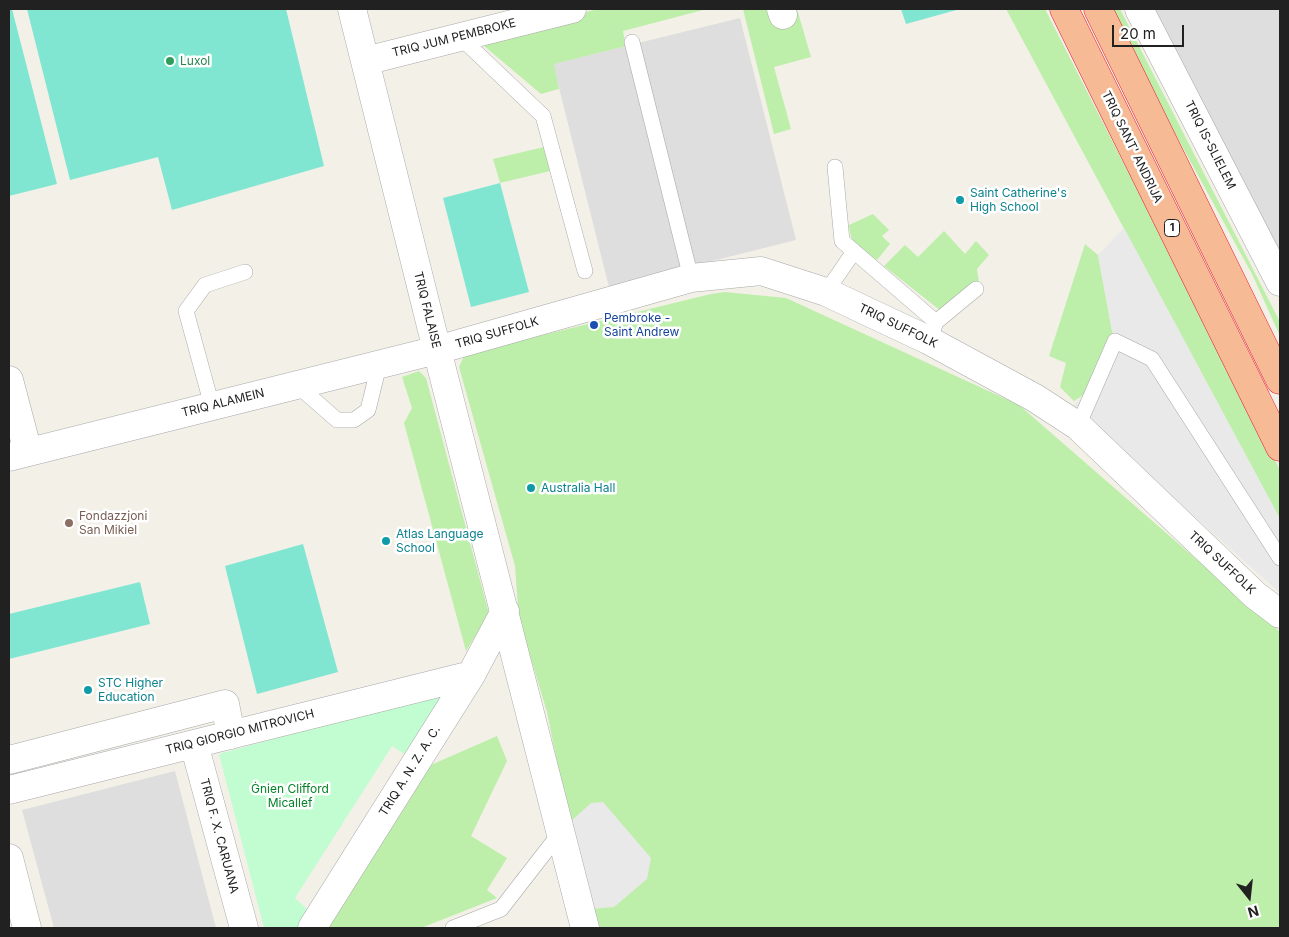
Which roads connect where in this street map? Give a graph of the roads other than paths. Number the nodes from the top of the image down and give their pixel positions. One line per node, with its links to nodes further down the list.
1 (352, 9): 8 (street, TRIQ FALAISE)
2 (572, 9): 6 (street, TRIQ JUM PEMBROKE)
3 (1064, 9): 25 (highway, TRIQ SANT' ANDRIJA / 1)
4 (1098, 9): 21 (highway)
5 (1139, 9): 11 (street, TRIQ IS-SLIELEM)
6 (459, 36): 8 (street, TRIQ JUM PEMBROKE); 12 (lane)
7 (632, 42): 14 (lane)
8 (365, 61): 18 (street, TRIQ FALAISE)
9 (835, 166): 10 (lane)
10 (853, 252): 16 (lane); 17 (lane)
11 (1278, 269)
12 (585, 271)
13 (245, 272): 23 (lane)
14 (691, 278): 16 (street, TRIQ SUFFOLK); 18 (street, TRIQ SUFFOLK)
15 (976, 289): 17 (lane)
16 (826, 292): 17 (street, TRIQ SUFFOLK)
17 (932, 331): 24 (street, TRIQ SUFFOLK)
18 (437, 350): 19 (street, TRIQ ALAMEIN); 28 (street, TRIQ FALAISE)
19 (379, 365): 22 (street, TRIQ ALAMEIN); 22 (lane)
20 (9, 380): 26 (street)
21 (1280, 380)
22 (297, 385): 23 (street, TRIQ ALAMEIN)
23 (212, 406): 26 (street, TRIQ ALAMEIN)
24 (1078, 426): 27 (lane); 29 (street, TRIQ SUFFOLK)
25 (1280, 447)
26 (18, 455)
27 (1280, 558)
28 (505, 611): 30 (street, TRIQ A. N. Z. A. C.); 35 (street, TRIQ FALAISE)
29 (1280, 614)
30 (471, 675): 31 (street, TRIQ GIORGIO MITROVICH); 39 (street, TRIQ A. N. Z. A. C.)
31 (231, 734): 32 (street, TRIQ GIORGIO MITROVICH); 33 (street)
32 (194, 744): 34 (street, TRIQ GIORGIO MITROVICH); 38 (street, TRIQ F. X. CARUANA)
33 (9, 760)
34 (9, 790)
35 (560, 833): 40 (lane); 41 (street, TRIQ FALAISE)
36 (9, 858): 37 (street)
37 (27, 928)
38 (244, 928)
39 (312, 928)
40 (453, 928)
41 (585, 928)

